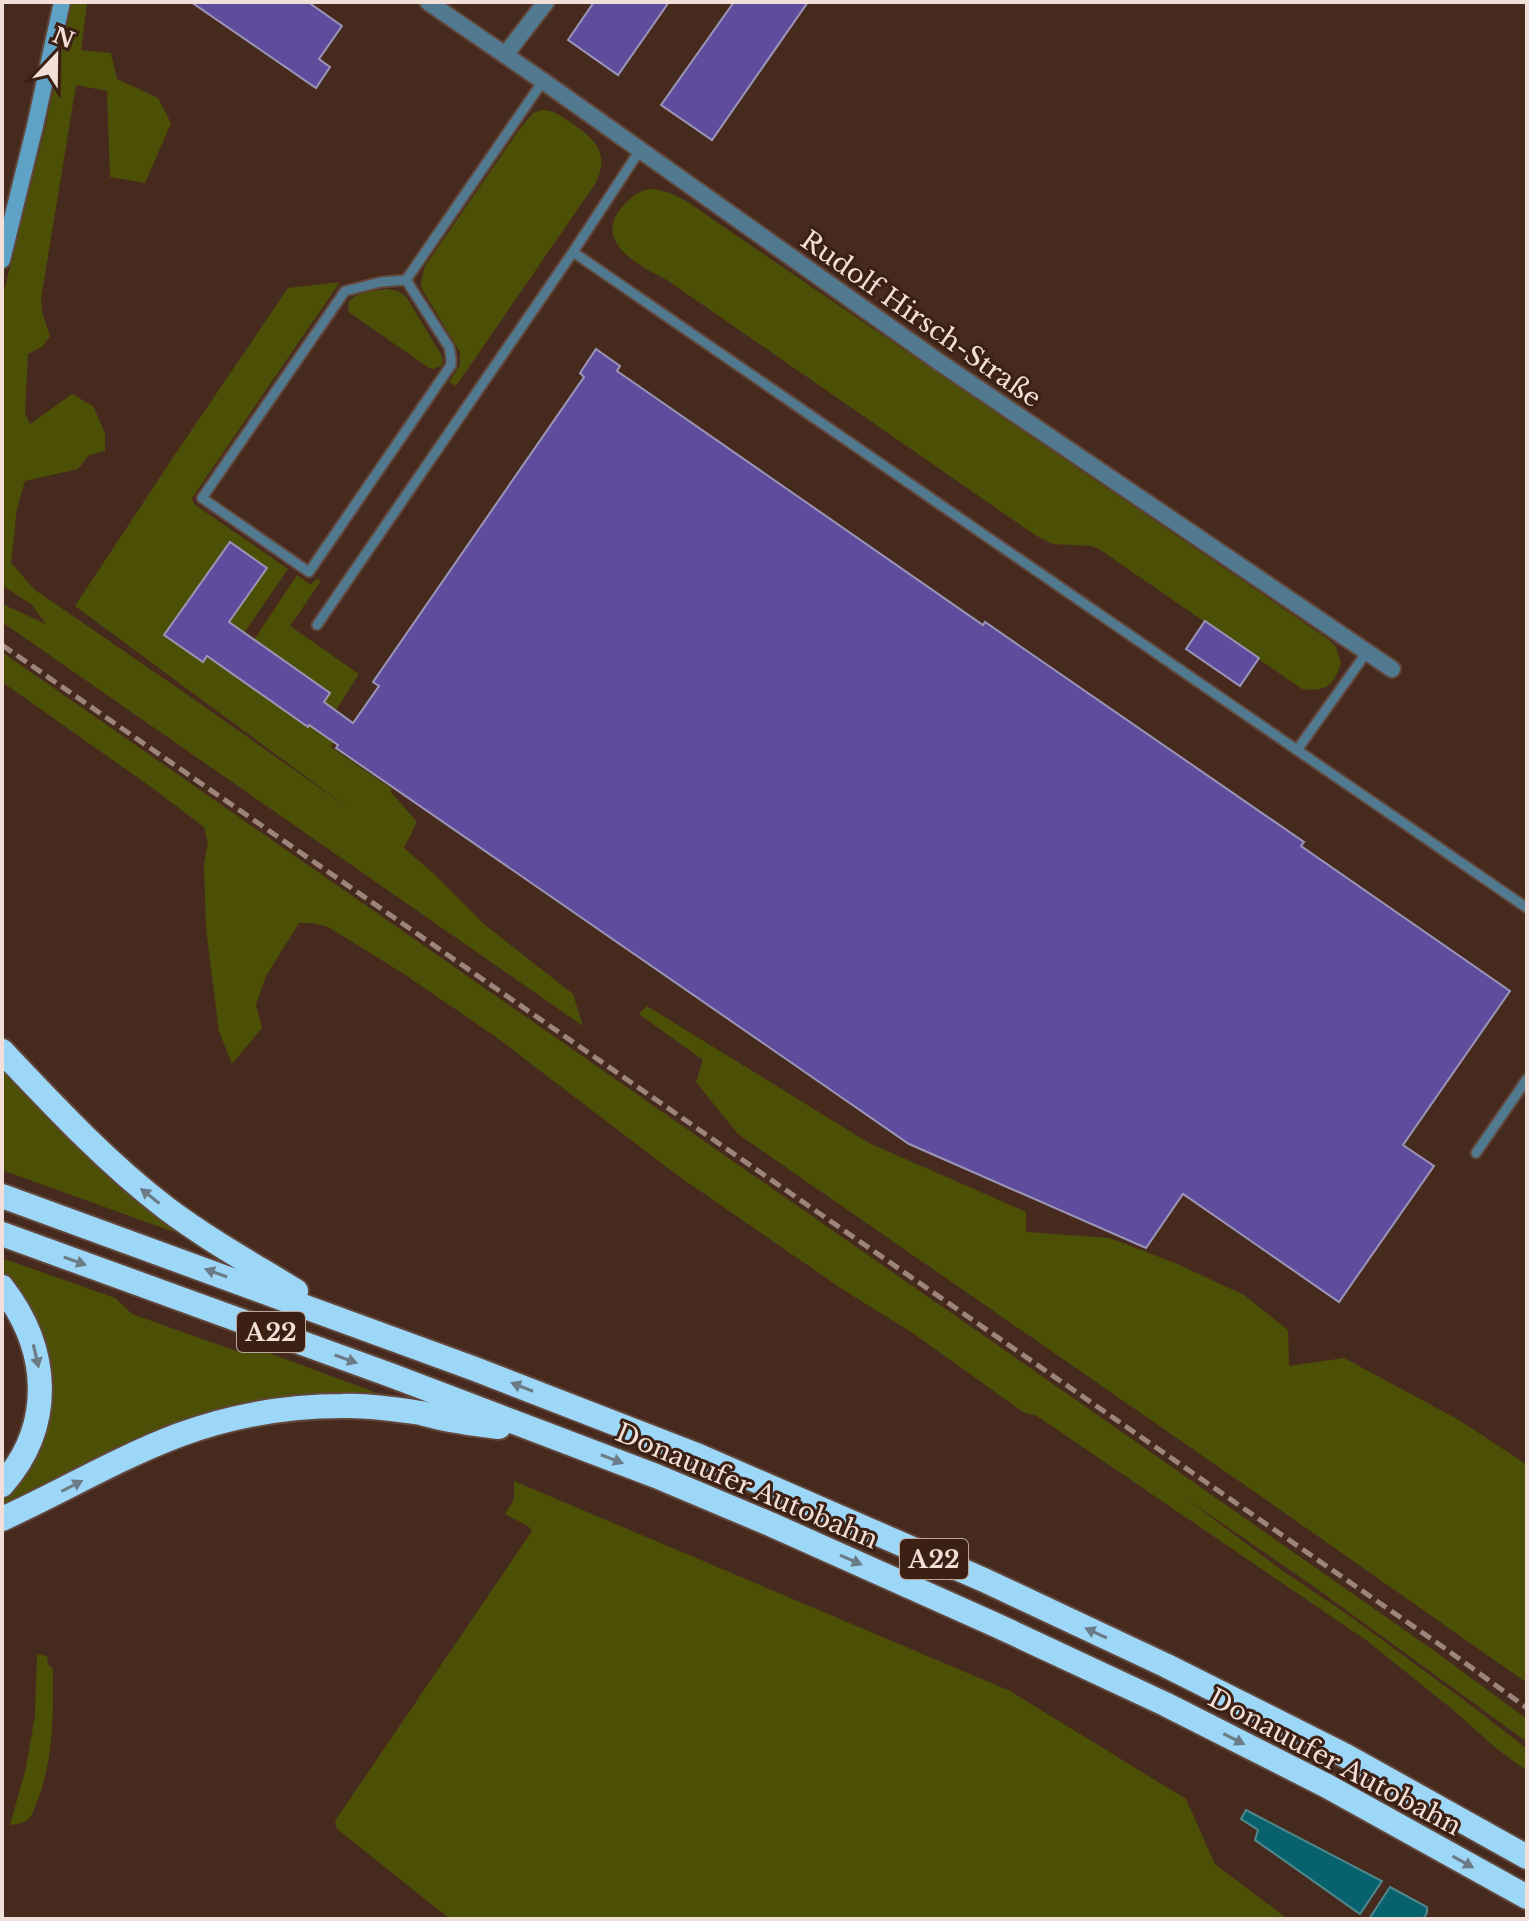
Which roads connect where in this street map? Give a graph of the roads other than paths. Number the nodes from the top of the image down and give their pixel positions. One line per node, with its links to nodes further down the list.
1 (62, 2): 8 (main road)
2 (428, 2): 4 (street, Rudolf Hirsch-Straße)
3 (546, 2): 4 (street)
4 (505, 55): 5 (street, Rudolf Hirsch-Straße)
5 (543, 81): 6 (street, Rudolf Hirsch-Straße); 9 (lane)
6 (640, 150): 7 (lane); 11 (street, Rudolf Hirsch-Straße)
7 (573, 252): 10 (lane); 13 (lane)
8 (2, 260)
9 (406, 280): 9 (lane)
10 (317, 625)
11 (1367, 652): 12 (street, Rudolf Hirsch-Straße); 13 (lane)
12 (1392, 669)
13 (1297, 750): 14 (lane)
14 (1527, 908)
15 (2, 1051): 21 (highway, one-way to 15)
16 (1527, 1079): 17 (lane)
17 (1476, 1153)
18 (2, 1196): 21 (highway, Donauufer Autobahn / A22, one-way to 18)
19 (2, 1234): 22 (highway, Donauufer Autobahn / A22, one-way to 22)
20 (2, 1287): 23 (highway, one-way to 23)
21 (342, 1319): 25 (highway, Donauufer Autobahn / A22, one-way to 21)
22 (539, 1431): 24 (highway, one-way to 22); 26 (highway, Donauufer Autobahn / A22, one-way to 26)
23 (2, 1485)
24 (2, 1519)
25 (1527, 1857)
26 (1527, 1897)

